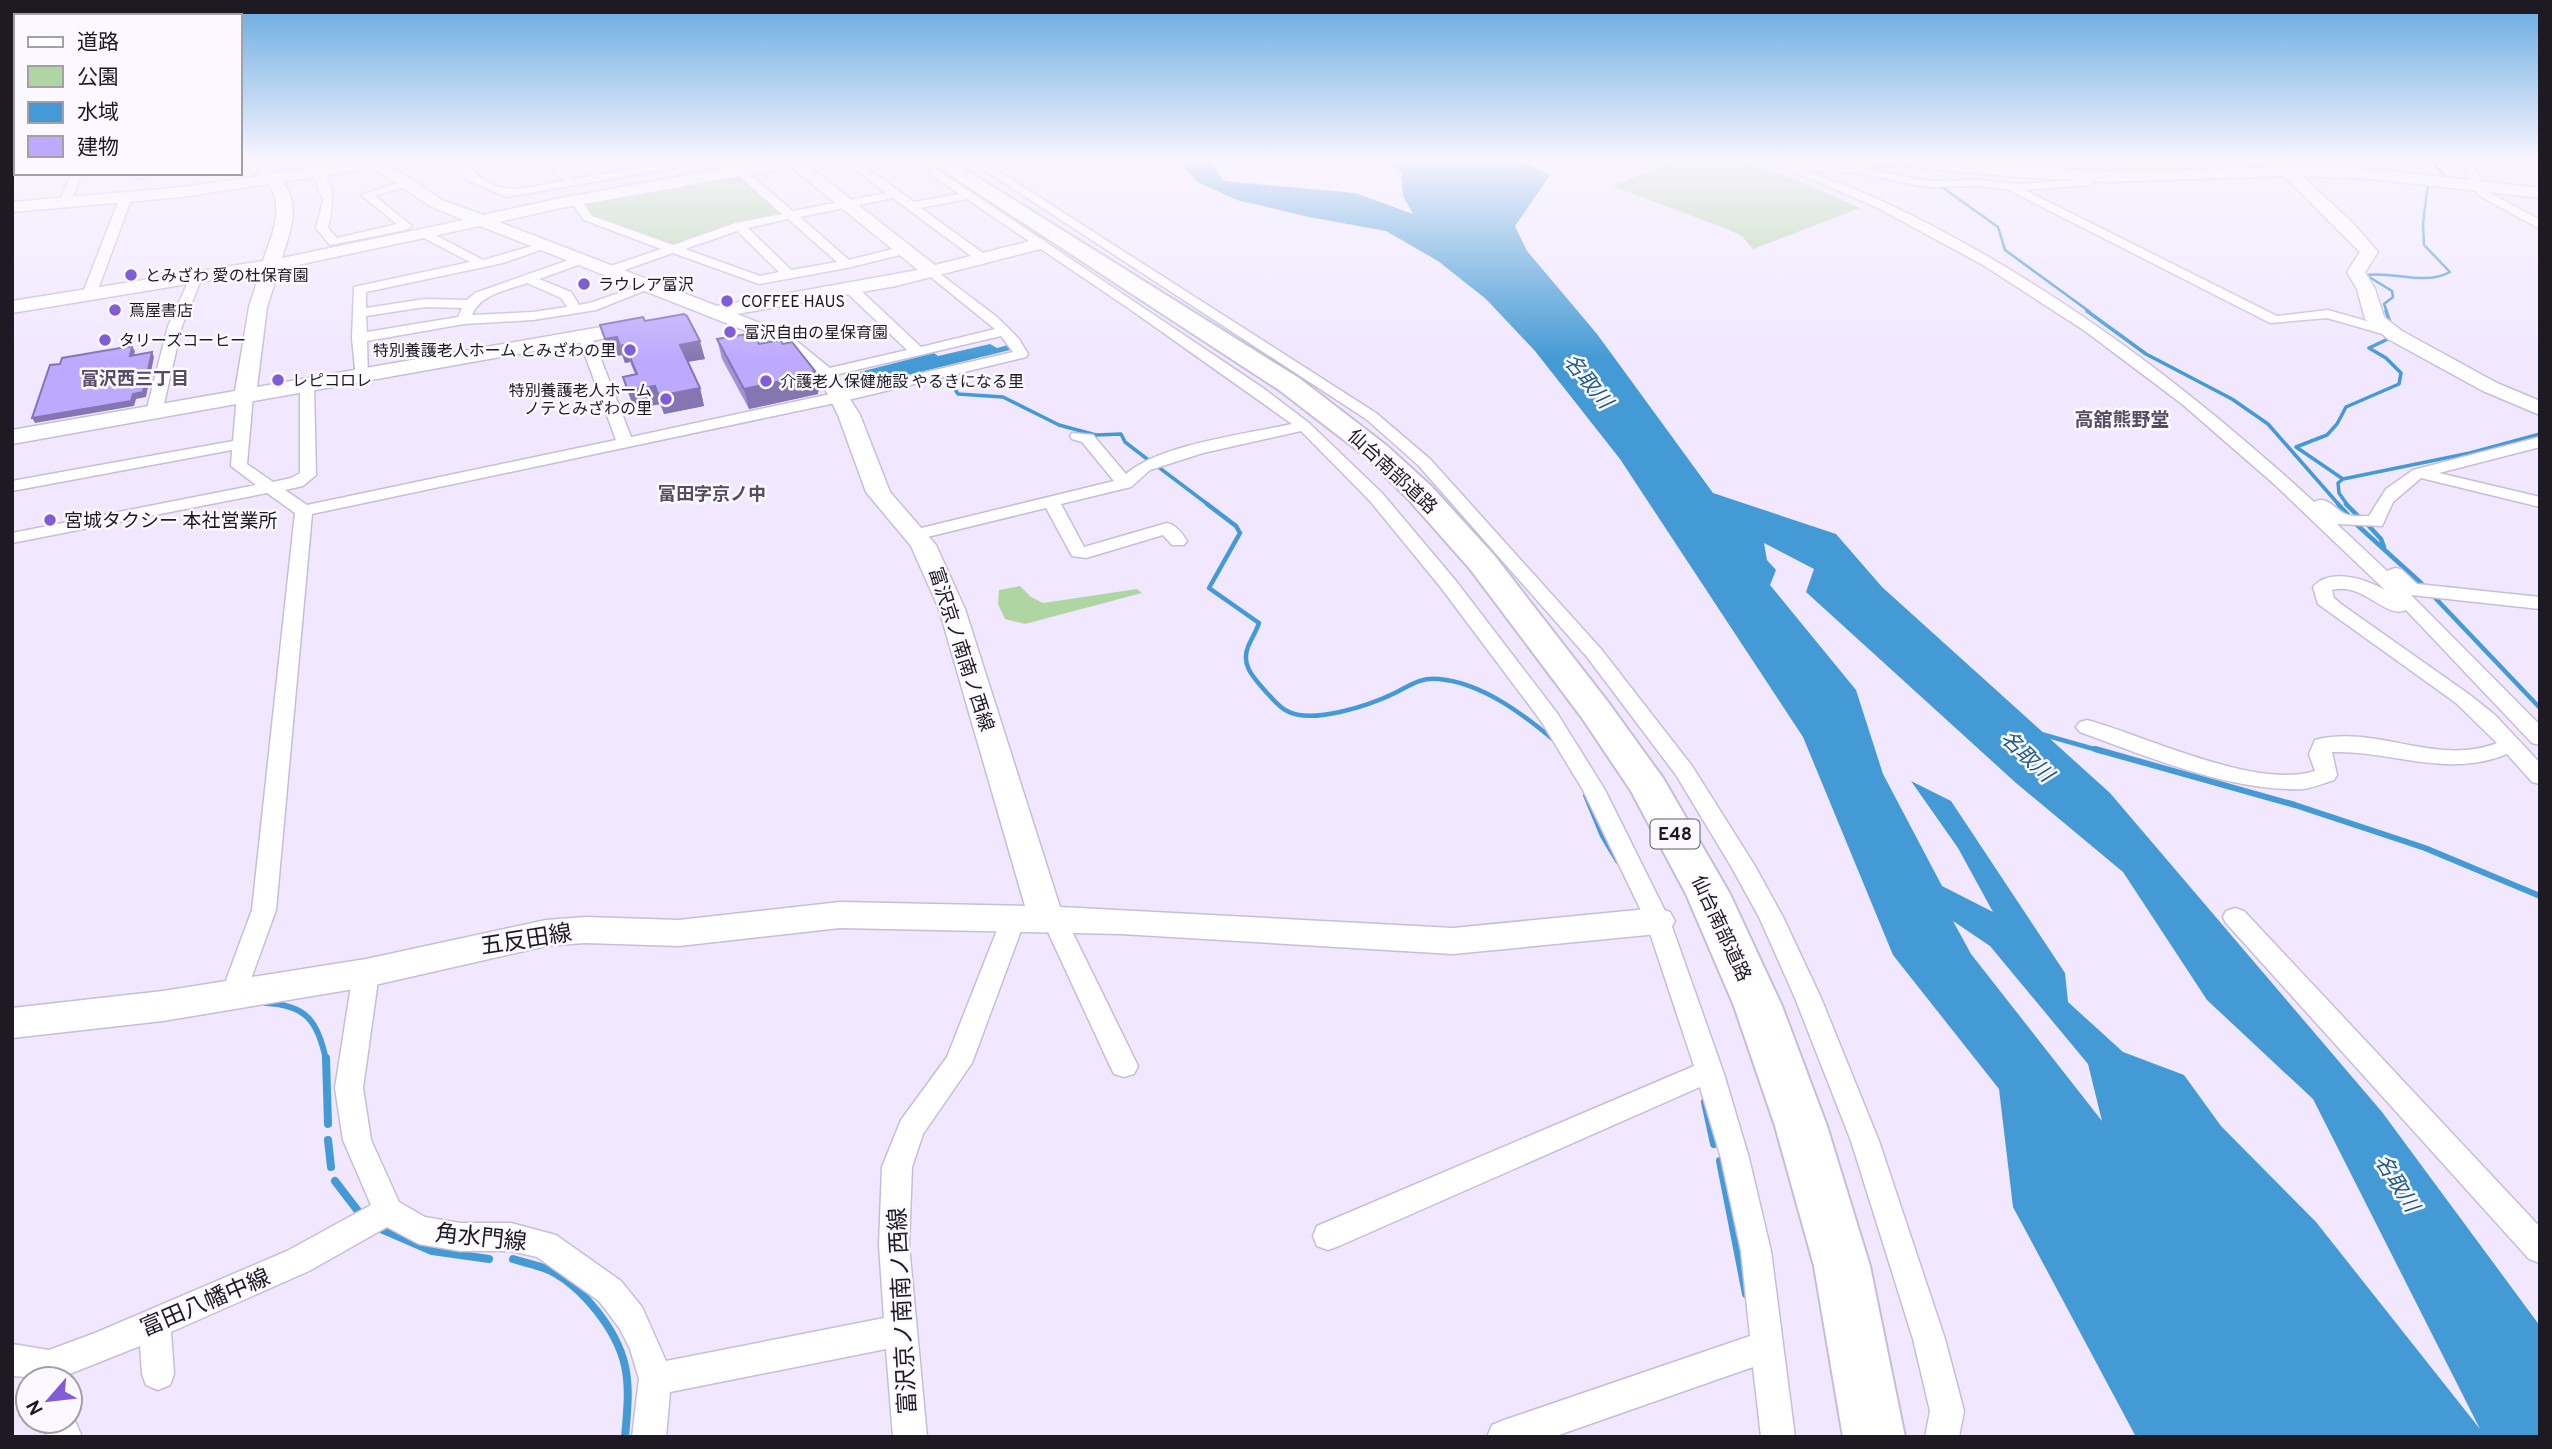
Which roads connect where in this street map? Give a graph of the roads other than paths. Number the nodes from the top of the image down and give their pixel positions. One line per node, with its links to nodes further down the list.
1 (115, 226): 36 (street)
2 (283, 226): 28 (street)
3 (325, 226): 4 (street)
4 (405, 226)
5 (458, 226): 19 (street)
6 (494, 226): 21 (street, 富沢京ノ南南ノ西線)
7 (608, 226): 22 (street)
8 (739, 226): 22 (street); 31 (street)
9 (802, 226): 27 (street)
10 (874, 226): 23 (street)
11 (939, 226): 24 (street)
12 (1011, 226): 20 (street)
13 (1040, 226): 48 (highway, 仙台南部道路 / E48)
14 (1051, 226): 48 (highway, 仙台南部道路 / E48)
15 (1076, 226): 98 (street)
16 (1925, 226): 62 (street)
17 (2088, 226): 44 (street)
18 (2347, 226): 44 (street)
19 (426, 234): 26 (street); 28 (street)
20 (1038, 244): 24 (street); 56 (street)
21 (546, 246): 25 (street, 富沢京ノ南南ノ西線); 26 (street)
22 (671, 249): 29 (street); 31 (street)
23 (904, 250): 27 (street); 30 (street)
24 (983, 259): 30 (street)
25 (580, 260): 29 (street, 富沢京ノ南南ノ西線); 33 (street)
26 (482, 264): 40 (street)
27 (847, 264): 31 (street)
28 (270, 266): 32 (street); 52 (street)
29 (609, 271): 34 (street, 富沢京ノ南南ノ西線)
30 (931, 271): 35 (street); 43 (street)
31 (789, 275)
32 (197, 278): 36 (street); 55 (street)
33 (528, 279): 37 (street); 39 (street)
34 (650, 286): 39 (street); 41 (street, 富沢京ノ南南ノ西線)
35 (851, 289): 41 (street); 47 (street)
36 (89, 295): 38 (street)
37 (470, 304): 40 (street); 42 (street)
38 (12, 307)
39 (575, 309): 42 (street)
40 (360, 313): 46 (street)
41 (716, 313): 45 (street); 49 (street, 富沢京ノ南南ノ西線)
42 (464, 320): 46 (street)
43 (1002, 332): 47 (street); 53 (street)
44 (2393, 334): 54 (street)
45 (585, 336): 50 (street); 59 (street)
46 (359, 338): 50 (street)
47 (917, 351): 49 (street)
48 (1255, 362): 103 (highway, 仙台南部道路 / E48)
49 (826, 373): 53 (street, 富沢京ノ南南ノ西線)
50 (361, 376): 51 (street)
51 (307, 385): 52 (street); 66 (street)
52 (245, 396): 55 (street); 60 (street)
53 (840, 397): 59 (street); 71 (street, 富沢京ノ南南ノ西線)
54 (2540, 409)
55 (154, 412): 57 (street)
56 (1304, 426): 64 (street); 83 (street)
57 (12, 437)
58 (2540, 442): 63 (street)
59 (625, 443): 69 (street)
60 (241, 444): 65 (street); 66 (street)
61 (1086, 445): 64 (street)
62 (2271, 473): 70 (street); 76 (street)
63 (2419, 473): 68 (street); 70 (street)
64 (1125, 483): 67 (street)
65 (12, 486)
66 (269, 488): 69 (street); 72 (street)
67 (1051, 502): 71 (street); 73 (street)
68 (2540, 502)
69 (303, 511): 85 (street)
70 (2342, 520): 74 (street)
71 (915, 535): 82 (street, 富沢京ノ南南ノ西線)
72 (12, 538)
73 (1178, 541)
74 (2422, 590): 75 (street); 76 (street)
75 (2540, 603)
76 (2460, 655): 78 (street); 79 (street)
77 (2087, 727): 79 (street)
78 (2540, 738)
79 (2511, 745): 80 (street)
80 (2540, 777)
81 (2235, 917): 91 (street)
82 (1038, 919): 83 (street, 五反田線); 84 (street, 五反田線); 87 (street); 93 (street, 富沢京ノ南南ノ西線)
83 (1658, 921): 88 (street)
84 (366, 973): 85 (street, 五反田線); 89 (street)
85 (234, 994): 86 (street, 五反田線)
86 (12, 1023)
87 (1124, 1066)
88 (1710, 1074): 90 (street); 94 (street)
89 (388, 1211): 92 (street, 富田八幡中線); 97 (street, 角水門線)
90 (1328, 1236)
91 (2540, 1249)
92 (154, 1325): 95 (street, 富田八幡中線); 96 (street)
93 (902, 1330): 97 (street); 100 (street, 富沢京ノ南南ノ西線)
94 (1768, 1346): 101 (street); 102 (street)
95 (66, 1365)
96 (158, 1374)
97 (655, 1379): 99 (street, 角水門線)
98 (1947, 1428)
99 (649, 1437)
100 (910, 1437)
101 (1504, 1437)
102 (1778, 1437)
103 (1874, 1437)

